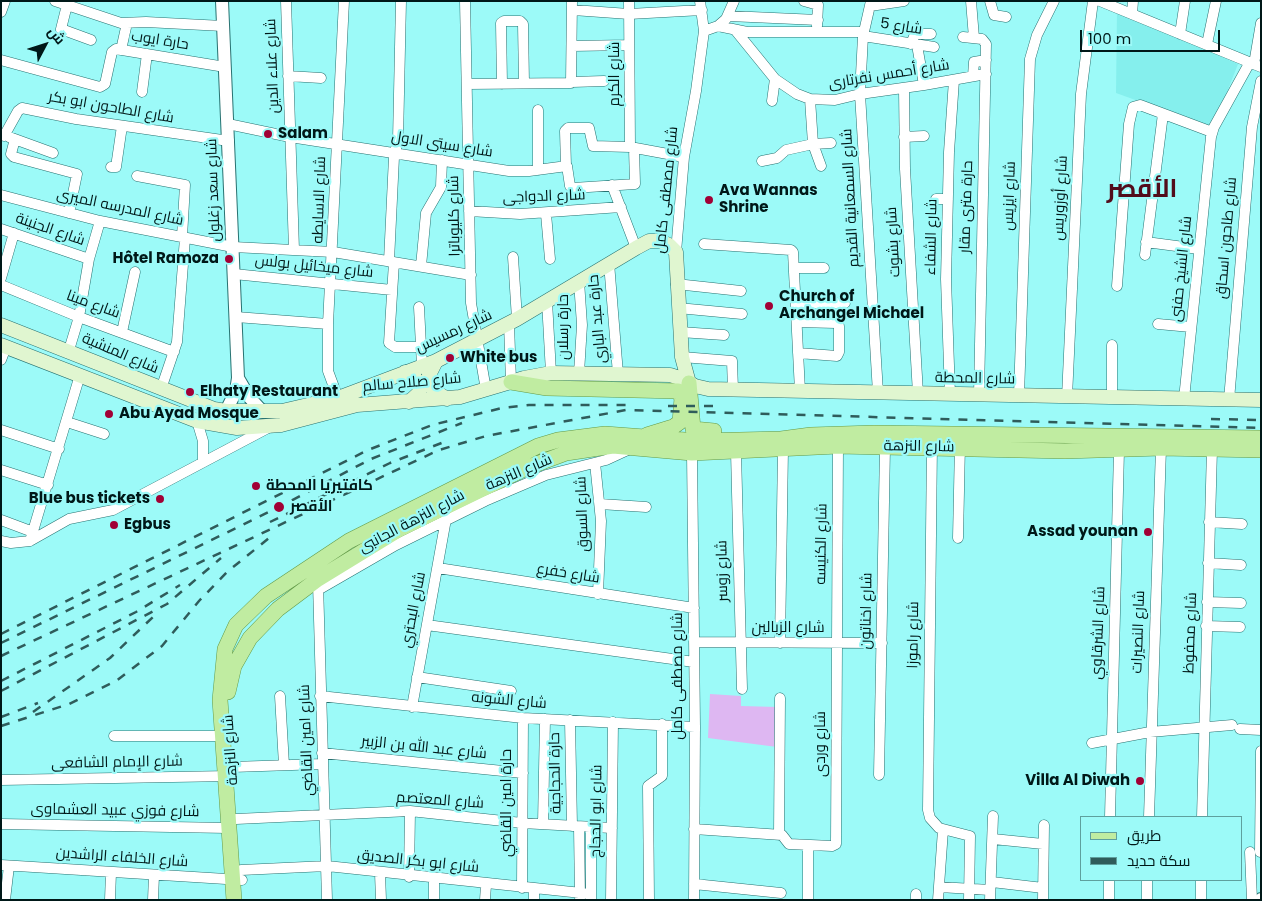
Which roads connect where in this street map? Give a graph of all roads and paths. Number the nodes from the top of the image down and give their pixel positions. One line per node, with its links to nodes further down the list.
1 (5, 1): 24 (street)
2 (56, 1): 21 (street)
3 (222, 1): 32 (street, شارع سعد زغلول)
4 (286, 1): 53 (street, شارع علاء الدين)
5 (344, 1): 82 (street, شارع الاسايطه)
6 (401, 1): 86 (street)
7 (465, 1): 62 (street, شارع كليوباترا)
8 (629, 1): 25 (street, شارع الكرم)
9 (734, 1): 27 (street)
10 (804, 1): 29 (street)
11 (904, 1): 20 (street)
12 (971, 1): 49 (street, حارة مترى مقار)
13 (990, 1): 28 (street)
14 (1054, 1): 178 (street, شارع ايزيس)
15 (1093, 1): 179 (street, شارع أوزوريس)
16 (1100, 1): 26 (street)
17 (1133, 1): 26 (street)
18 (1185, 1): 39 (street)
19 (1216, 1): 42 (street)
20 (871, 4): 37 (street, شارع السمعانية القديم)
21 (67, 5): 30 (street); 40 (street)
22 (572, 6): 25 (street); 44 (street)
23 (701, 6): 25 (street); 35 (street, شارع مصطفى كامل)
24 (1, 12)
25 (629, 14): 43 (street, شارع الكرم)
26 (1132, 14): 39 (street)
27 (729, 16): 29 (street); 33 (street)
28 (1006, 17)
29 (818, 20): 36 (street)
30 (127, 23): 32 (street); 46 (street)
31 (1261, 23): 50 (street, شارع الشيخ حفنى)
32 (223, 26): 51 (street, شارع سعد زغلول)
33 (718, 26): 34 (street, شارع 5); 35 (street)
34 (736, 31): 36 (street, شارع 5); 56 (street, شارع أحمس نفرتارى)
35 (704, 32): 87 (street, شارع مصطفى كامل)
36 (817, 32): 37 (street, شارع 5)
37 (863, 34): 41 (street, شارع 5); 67 (street, شارع السمعانية القديم)
38 (931, 34): 41 (street)
39 (1180, 34): 42 (street)
40 (91, 40)
41 (914, 44): 45 (street, شارع 5); 64 (street)
42 (1207, 44): 50 (street)
43 (629, 45): 44 (street); 84 (street, شارع الكرم)
44 (572, 46): 60 (street)
45 (934, 47)
46 (121, 50): 47 (street, حارة ايوب); 48 (street, حارة ايوب)
47 (147, 54): 51 (street, حارة ايوب); 66 (street)
48 (1, 60)
49 (986, 60): 52 (street, حارة مترى مقار); 54 (street)
50 (1255, 65): 74 (street, شارع الشيخ حفنى)
51 (225, 67): 72 (street, شارع سعد زغلول)
52 (986, 74): 54 (street, شارع أحمس نفرتارى); 177 (street, حارة مترى مقار)
53 (288, 76): 55 (street); 77 (street, شارع علاء الدين)
54 (973, 76): 57 (street, شارع أحمس نفرتارى)
55 (321, 78)
56 (775, 79): 68 (street, شارع أحمس نفرتارى); 69 (street)
57 (954, 80): 64 (street, شارع أحمس نفرتارى); 99 (street, شارع الشفاء)
58 (604, 81): 60 (street)
59 (1261, 81): 184 (street, شارع طاحون اسحاق)
60 (572, 82): 61 (street)
61 (524, 83): 63 (street); 63 (street)
62 (467, 84): 63 (street); 90 (street, شارع كليوباترا)
63 (502, 84)
64 (924, 85): 65 (street, شارع أحمس نفرتارى)
65 (904, 88): 67 (street, شارع أحمس نفرتارى); 78 (street, شارع بشوت)
66 (142, 92)
67 (860, 94): 68 (street, شارع أحمس نفرتارى); 174 (street, شارع السمعانية القديم)
68 (810, 99): 83 (street)
69 (772, 101)
70 (538, 110): 94 (street)
71 (1163, 114): 74 (street); 108 (street); 133 (street)
72 (228, 124): 77 (street, شارع سيتى الاول); 80 (street, شارع سعد زغلول)
73 (122, 126): 75 (street, شارع الطاحون ابو بكر); 80 (street, شارع الطاحون ابو بكر); 93 (street)
74 (1212, 132): 112 (street, شارع الشيخ حفنى)
75 (3, 136): 79 (street)
76 (924, 136): 78 (street)
77 (290, 137): 82 (street, شارع سيتى الاول); 113 (street, شارع علاء الدين)
78 (904, 137): 175 (street, شارع بشوت)
79 (15, 139): 85 (street); 102 (street)
80 (229, 141): 110 (street, شارع سعد زغلول)
81 (831, 143): 83 (street)
82 (337, 144): 86 (street, شارع سيتى الاول); 114 (street, شارع الاسايطه)
83 (813, 144): 89 (street); 92 (street)
84 (632, 148): 87 (street); 91 (street); 96 (street, شارع الكرم)
85 (53, 153)
86 (396, 153): 88 (street, شارع سيتى الاول); 120 (street)
87 (684, 156): 115 (street, شارع مصطفى كامل)
88 (442, 160): 90 (street, شارع سيتى الاول); 122 (street)
89 (762, 161)
90 (468, 165): 94 (street, شارع سيتى الاول); 101 (street, شارع كليوباترا)
91 (566, 166): 94 (street, شارع سيتى الاول); 96 (street)
92 (822, 166)
93 (110, 167)
94 (538, 170)
95 (137, 176): 107 (street)
96 (612, 185): 100 (street)
97 (1, 195): 102 (street, شارع المدرسه الميرى)
98 (936, 199): 99 (street)
99 (948, 199): 176 (street, شارع الشفاء)
100 (621, 207): 103 (street, شارع الدواجى); 111 (street)
101 (470, 210): 103 (street, شارع الدواجى); 127 (street, شارع كليوباترا)
102 (69, 213): 104 (street, شارع المدرسه الميرى)
103 (546, 214): 119 (street)
104 (100, 221): 107 (street, شارع المدرسه الميرى); 118 (street)
105 (1, 229): 106 (street, شارع الجنينة)
106 (14, 234): 118 (street, شارع الجنينة); 128 (street)
107 (184, 237): 110 (street, شارع المدرسه الميرى); 158 (street)
108 (1146, 242): 112 (street); 116 (street)
109 (704, 244): 123 (street)
110 (233, 247): 113 (street, شارع المدرسه الميرى); 126 (street, شارع سعد زغلول)
111 (636, 248): 115 (main road, شارع رمسيس); 121 (main road, شارع رمسيس)
112 (1199, 249): 149 (street, شارع الشيخ حفنى)
113 (294, 250): 114 (street, شارع المدرسه الميرى)
114 (333, 252): 120 (street, شارع المدرسه الميرى); 129 (street, شارع الاسايطه)
115 (676, 252): 131 (main road, شارع مصطفى كامل)
116 (1145, 255)
117 (512, 257): 144 (street)
118 (89, 259): 142 (street)
119 (550, 259)
120 (391, 261): 122 (street, شارع المدرسه الميرى); 134 (street)
121 (609, 263): 130 (main road, شارع رمسيس); 165 (street, حارة عبد الباري)
122 (421, 266): 127 (street, شارع المدرسه الميرى)
123 (795, 268): 124 (street); 137 (street)
124 (824, 268)
125 (135, 272): 150 (street)
126 (234, 274): 129 (street, شارع ميخائيل بولس); 143 (street, شارع سعد زغلول)
127 (471, 275): 153 (street, شارع كليوباترا)
128 (1, 278)
129 (331, 282): 134 (street, شارع ميخائيل بولس); 146 (street, شارع الاسايطه)
130 (578, 282): 136 (main road, شارع رمسيس); 164 (street, حارة رسلان)
131 (676, 284): 135 (street); 140 (main road, شارع مصطفى كامل)
132 (1, 285): 142 (street, شارع مينا)
133 (1117, 286)
134 (392, 290): 155 (street)
135 (741, 291)
136 (547, 301): 144 (main road, شارع رمسيس); 163 (street)
137 (796, 303): 138 (street); 145 (street)
138 (845, 303)
139 (420, 307): 155 (street)
140 (678, 308): 141 (street); 151 (main road, شارع مصطفى كامل)
141 (742, 314)
142 (79, 317): 150 (street, شارع مينا); 157 (street)
143 (236, 317): 146 (street); 167 (street, شارع سعد زغلول)
144 (513, 321): 153 (main road, شارع رمسيس); 168 (street)
145 (797, 322): 159 (street); 159 (street)
146 (328, 324): 180 (street, شارع الاسايطه)
147 (1158, 324): 149 (street)
148 (1, 325): 157 (main road, شارع المنشية)
149 (1191, 327): 183 (street, شارع الشيخ حفنى)
150 (122, 332): 158 (street, شارع مينا)
151 (680, 332): 152 (street); 160 (main road, شارع مصطفى كامل)
152 (724, 335)
153 (477, 340): 161 (main road, شارع رمسيس); 171 (street, شارع كليوباترا)
154 (1112, 345): 181 (street)
155 (421, 346): 161 (street)
156 (3, 350): 166 (main road)
157 (69, 350): 170 (main road, شارع المنشية)
158 (174, 352): 170 (street)
159 (798, 354): 173 (street)
160 (682, 358): 169 (main road, شارع مصطفى كامل); 172 (street)
161 (429, 363): 162 (main road, شارع رمسيس); 182 (main road)
162 (405, 372): 180 (main road, شارع رمسيس); 186 (main road)
163 (551, 373): 164 (main road, شارع صلاح سالم); 168 (main road, شارع صلاح سالم)
164 (579, 373): 165 (main road, شارع صلاح سالم)
165 (618, 374): 169 (main road, شارع صلاح سالم)
166 (80, 375): 189 (main road); 190 (street)
167 (238, 378): 187 (street, شارع سعد زغلول); 188 (street, شارع سعد زغلول)
168 (511, 382): 171 (main road, شارع صلاح سالم); 199 (main road)
169 (690, 383): 172 (main road, شارع المحطة); 194 (main road)
170 (161, 389): 187 (main road, شارع المنشية)
171 (486, 390): 182 (main road, شارع صلاح سالم)
172 (733, 390): 173 (main road, شارع المحطة)
173 (800, 391): 174 (main road, شارع المحطة)
174 (878, 393): 175 (main road, شارع المحطة)
175 (918, 394): 176 (main road, شارع المحطة)
176 (950, 395): 177 (main road, شارع المحطة)
177 (979, 395): 178 (main road, شارع المحطة)
178 (1019, 396): 179 (main road, شارع المحطة)
179 (1067, 397): 181 (main road, شارع المحطة)
180 (338, 398): 188 (main road, شارع رمسيس)
181 (1112, 398): 183 (main road, شارع المحطة)
182 (447, 399): 186 (main road, شارع صلاح سالم)
183 (1184, 399): 184 (main road, شارع المحطة)
184 (1229, 400): 185 (main road, شارع المحطة)
185 (1261, 400)
186 (409, 402): 191 (main road, شارع صلاح سالم)
187 (226, 412): 188 (main road, شارع رمسيس)
188 (263, 412)
189 (197, 421): 191 (main road, شارع صلاح سالم); 213 (street)
190 (67, 422): 193 (street); 204 (street)
191 (269, 427): 213 (street)
192 (1, 430): 204 (street)
193 (104, 434)
194 (811, 434): 197 (main road, شارع النزهة); 199 (main road, شارع النزهة)
195 (1056, 434): 196 (main road, شارع النزهة); 198 (main road, شارع النزهة); 207 (main road)
196 (1261, 438)
197 (932, 441): 198 (main road, شارع النزهة); 202 (main road, شارع النزهة); 288 (street, شارع راموزا)
198 (960, 441): 207 (main road, شارع النزهة); 224 (street)
199 (636, 442): 200 (main road, شارع النزهة); 211 (main road, شارع النزهة); 212 (main road, شارع النزهة); 214 (street, شارع النزهة الجانبى)
200 (538, 446): 212 (main road); 234 (main road, شارع النزهة)
201 (838, 446): 202 (main road, شارع النزهة); 205 (main road, شارع النزهة); 242 (street, شارع الكنيسه)
202 (885, 447): 243 (street, شارع اخناتون)
203 (1161, 448): 206 (main road, شارع النزهة); 208 (main road, شارع النزهة); 261 (street, شارع النصيرات)
204 (59, 449): 216 (street)
205 (783, 449): 210 (main road, شارع النزهة); 241 (street)
206 (1212, 449): 209 (main road, شارع النزهة); 221 (street, شارع محفوظ)
207 (1099, 450): 208 (main road, شارع النزهة)
208 (1119, 450): 264 (street, شارع الشرقاوي)
209 (1261, 450)
210 (736, 452): 211 (main road, شارع النزهة); 240 (street, شارع زوسر)
211 (692, 453): 233 (street, شارع مصطفى كامل)
212 (544, 460): 229 (main road, شارع النزهة)
213 (204, 462): 223 (street)
214 (595, 463): 217 (street, شارع السوق); 219 (street, شارع النزهة الجانبى)
215 (1, 470): 216 (street)
216 (48, 484): 223 (street)
217 (600, 504): 218 (street); 230 (street, شارع السوق)
218 (646, 507)
219 (446, 519): 228 (street, شارع البحتري); 229 (street, شارع النزهة الجانبى)
220 (1, 520): 223 (street)
221 (1210, 522): 222 (street); 226 (street, شارع محفوظ)
222 (1242, 524)
223 (31, 536): 225 (street)
224 (958, 538)
225 (1, 541)
226 (1208, 562): 227 (street); 231 (street, شارع محفوظ)
227 (1242, 565)
228 (438, 568): 230 (street, شارع خفرع); 235 (street, شارع البحتري)
229 (318, 584): 236 (main road, شارع النزهة); 250 (street, شارع امين القاضي)
230 (598, 594): 233 (street, شارع خفرع)
231 (1207, 602): 232 (street); 237 (street, شارع محفوظ)
232 (1241, 603)
233 (694, 608): 239 (street, شارع مصطفى كامل)
234 (245, 615): 236 (main road); 245 (main road, شارع النزهة)
235 (427, 625): 244 (street); 246 (street, شارع البحتري)
236 (260, 626): 245 (main road, شارع النزهة)
237 (1206, 626): 238 (street); 258 (street, شارع محفوظ)
238 (1240, 627)
239 (694, 642): 240 (street, شارع الزبالين); 244 (street, شارع مصطفى كامل)
240 (740, 643): 241 (street, شارع الزبالين); 247 (street, شارع زوسر)
241 (780, 643): 242 (street, شارع الزبالين)
242 (836, 643): 243 (street, شارع الزبالين); 292 (street, شارع وردى)
243 (882, 643): 271 (street, شارع اخناتون)
244 (694, 662): 259 (street, شارع مصطفى كامل)
245 (229, 664): 263 (main road, شارع النزهة); 269 (main road, شارع النزهة)
246 (417, 677): 248 (street); 252 (street, شارع البحتري)
247 (742, 690)
248 (511, 692)
249 (280, 696): 268 (street)
250 (320, 696): 252 (street, شارع الشونه); 267 (street, شارع امين القاضي)
251 (780, 698): 289 (street)
252 (412, 707): 253 (street, شارع الشونه)
253 (523, 718): 254 (street, شارع الشونه); 270 (street, حارة امين القاضي)
254 (545, 719): 255 (street, شارع الشونه); 282 (street)
255 (570, 720): 256 (street, شارع الشونه); 284 (street, حارة الحجاجية)
256 (613, 722): 257 (street, شارع الشونه); 286 (street, شارع ابو الحجاج)
257 (662, 724): 259 (street, شارع الشونه); 327 (street)
258 (1203, 726): 260 (street); 261 (street); 278 (street, شارع محفوظ)
259 (695, 727): 287 (street, شارع مصطفى كامل)
260 (1261, 730)
261 (1150, 732): 264 (street); 277 (street, شارع النصيرات)
262 (114, 736): 263 (street)
263 (221, 736): 269 (main road, شارع النزهة)
264 (1111, 739): 265 (street); 276 (street, شارع الشرقاوي)
265 (1092, 743)
266 (1261, 751): 293 (street)
267 (322, 758): 268 (street, شارع عبد الله بن الزبير); 270 (street, شارع عبد الله بن الزبير); 274 (street, شارع امين القاضي)
268 (284, 765): 269 (street, شارع عبد الله بن الزبير)
269 (229, 773): 272 (street, شارع الإمام الشافعى); 281 (main road, شارع النزهة)
270 (523, 773): 279 (street, حارة امين القاضي)
271 (880, 775)
272 (1, 780)
273 (410, 811): 274 (street, شارع المعتصم); 279 (street, شارع المعتصم); 300 (street)
274 (324, 814): 281 (street, شارع المعتصم); 295 (street, شارع امين القاضي)
275 (993, 816): 290 (street)
276 (1110, 816)
277 (1149, 816)
278 (1202, 816)
279 (522, 823): 282 (street, شارع المعتصم); 308 (street, حارة امين القاضي)
280 (1, 824): 281 (street, شارع فوزي عبيد العشماوى)
281 (232, 824): 299 (main road, شارع النزهة)
282 (543, 824): 284 (street, شارع المعتصم)
283 (1044, 825): 291 (street)
284 (576, 826): 285 (street, شارع المعتصم); 314 (street, حارة الحجاجية)
285 (591, 827): 286 (street, شارع المعتصم); 315 (street)
286 (612, 828): 326 (street, شارع ابو الحجاج)
287 (694, 829): 289 (street); 305 (street, شارع مصطفى كامل)
288 (943, 830): 307 (street); 311 (street)
289 (779, 835): 292 (street)
290 (992, 839): 291 (street); 312 (street)
291 (1043, 844): 309 (street)
292 (808, 845): 329 (street)
293 (1253, 852): 336 (street)
294 (5, 866): 296 (street, شارع الخلفاء الراشدين); 316 (street)
295 (327, 866): 297 (street, شارع ابو بكر الصديق); 299 (street, شارع ابو بكر الصديق); 321 (street, شارع امين القاضي)
296 (111, 872): 298 (street, شارع الخلفاء الراشدين); 317 (street)
297 (380, 873): 300 (street, شارع ابو بكر الصديق); 322 (street)
298 (154, 875): 299 (street, شارع الخلفاء الراشدين); 318 (street)
299 (238, 877): 319 (main road, شارع النزهة); 320 (main road, شارع النزهة)
300 (409, 877): 301 (street, شارع ابو بكر الصديق)
301 (434, 880): 306 (street, شارع ابو بكر الصديق); 323 (street)
302 (1109, 881): 333 (street)
303 (1147, 881): 334 (street)
304 (1201, 881): 335 (street)
305 (694, 884): 313 (street); 328 (street, شارع مصطفى كامل)
306 (486, 885): 308 (street, شارع ابو بكر الصديق); 324 (street)
307 (939, 887): 311 (street); 330 (street)
308 (522, 888): 310 (street, شارع ابو بكر الصديق)
309 (1043, 888): 312 (street); 332 (street)
310 (534, 889): 314 (street, شارع ابو بكر الصديق); 325 (street)
311 (969, 889): 312 (street); 331 (street)
312 (990, 891)
313 (781, 893)
314 (580, 897): 315 (street, شارع ابو بكر الصديق)
315 (591, 897)
316 (7, 899)
317 (110, 900)
318 (154, 900)
319 (234, 900)
320 (244, 900)
321 (328, 900)
322 (381, 900)
323 (434, 900)
324 (485, 900)
325 (534, 900)
326 (611, 900)
327 (649, 900)
328 (694, 900)
329 (808, 900)
330 (938, 900)
331 (969, 900)
332 (1043, 900)
333 (1109, 900)
334 (1147, 900)
335 (1201, 900)
336 (1252, 900)

